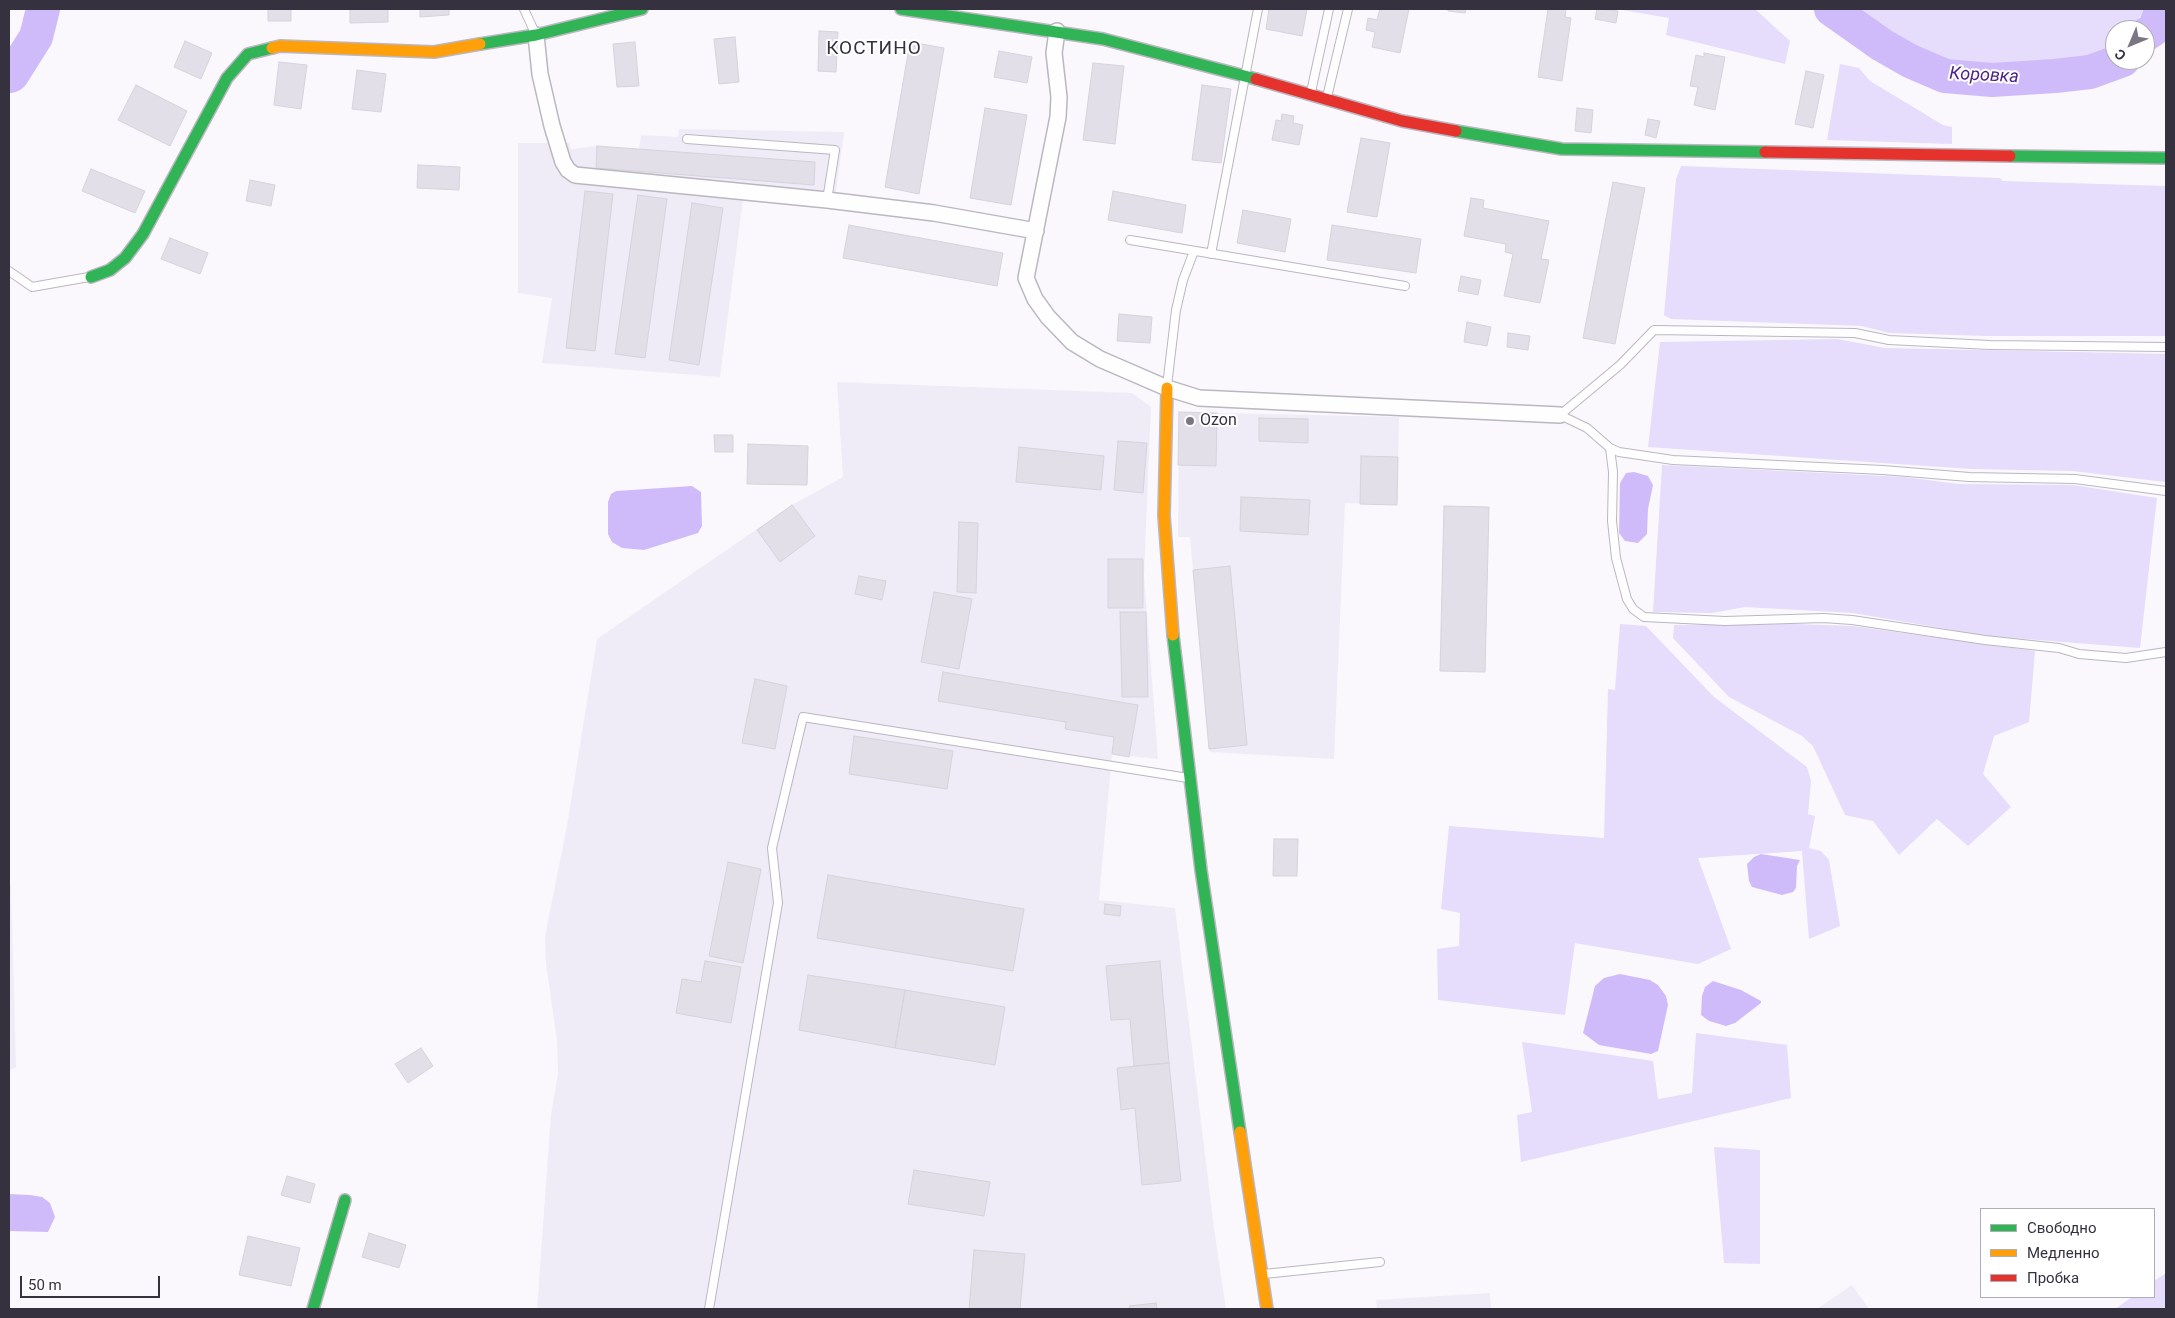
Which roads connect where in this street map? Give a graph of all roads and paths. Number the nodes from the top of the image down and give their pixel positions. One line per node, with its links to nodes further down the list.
1 (524, 9): 8 (lane)
2 (642, 9): 8 (street)
3 (901, 9): 7 (street)
4 (1258, 9): 9 (lane)
5 (1329, 9): 10 (lane)
6 (1348, 9): 11 (lane)
7 (1057, 31): 9 (street); 15 (street)
8 (536, 35): 14 (street); 20 (street)
9 (1244, 76): 10 (street); 18 (lane)
10 (1310, 94): 11 (street)
11 (1327, 99): 13 (street)
12 (687, 139): 14 (lane)
13 (2166, 158)
14 (827, 200): 15 (street)
15 (1036, 231): 23 (street)
16 (1130, 240): 17 (lane)
17 (1194, 251): 18 (lane); 23 (lane)
18 (1211, 254): 21 (lane)
19 (9, 271): 20 (lane)
20 (91, 277)
21 (1405, 286)
22 (2166, 347): 24 (lane)
23 (1167, 388): 24 (street); 28 (street)
24 (1560, 415): 25 (lane)
25 (1610, 448): 26 (lane); 27 (lane)
26 (2166, 491)
27 (2166, 652)
28 (1190, 778): 31 (street); 33 (lane)
29 (345, 1200): 32 (street)
30 (1380, 1262): 31 (lane)
31 (1262, 1274): 34 (street)
32 (313, 1309)
33 (709, 1309)
34 (1267, 1309)

